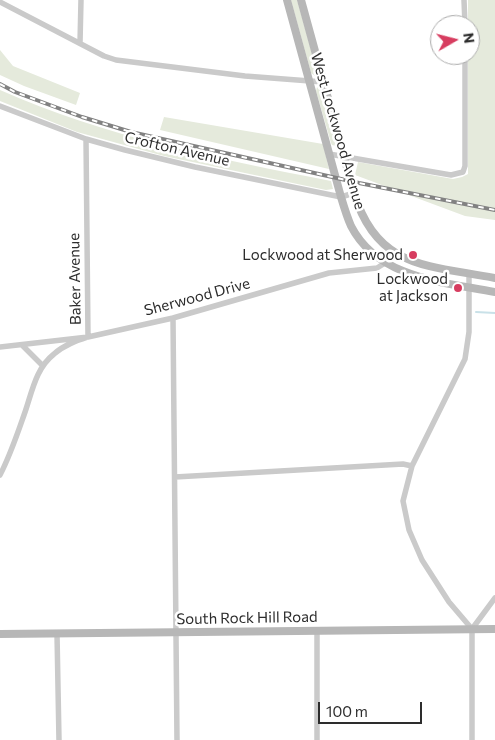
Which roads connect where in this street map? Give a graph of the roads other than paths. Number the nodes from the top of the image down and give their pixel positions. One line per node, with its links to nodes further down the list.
1 (81, 0): 7 (street)
2 (287, 0): 9 (main road, West Lockwood Avenue)
3 (301, 0): 10 (main road, West Lockwood Avenue)
4 (464, 0): 6 (street)
5 (0, 2): 7 (street)
6 (464, 15)
7 (80, 44): 9 (street)
8 (465, 65): 14 (street)
9 (309, 81): 10 (street); 13 (main road, West Lockwood Avenue)
10 (323, 82): 14 (main road, West Lockwood Avenue)
11 (0, 106): 12 (street, Crofton Avenue)
12 (86, 139): 16 (street, Crofton Avenue); 24 (street, Baker Avenue)
13 (329, 154): 14 (street); 16 (main road, West Lockwood Avenue)
14 (344, 156): 15 (main road, West Lockwood Avenue)
15 (354, 193): 16 (street); 17 (main road, West Lockwood Avenue)
16 (341, 198): 18 (main road, West Lockwood Avenue)
17 (393, 252): 18 (street); 19 (main road, West Lockwood Avenue)
18 (385, 263): 21 (main road, West Lockwood Avenue); 23 (street, Sherwood Drive)
19 (469, 273): 20 (main road, West Lockwood Avenue); 21 (street)
20 (495, 278)
21 (469, 287): 22 (main road, West Lockwood Avenue); 28 (street)
22 (495, 292)
23 (173, 318): 24 (street, Sherwood Drive); 30 (street)
24 (88, 336): 25 (street, Sherwood Drive); 27 (street, Baker Avenue)
25 (22, 345): 26 (street, Sherwood Drive); 27 (street)
26 (0, 347)
27 (42, 365): 29 (street, Baker Avenue)
28 (412, 466): 30 (street); 32 (street)
29 (0, 475)
30 (175, 477): 35 (street)
31 (495, 598): 32 (street)
32 (472, 629): 33 (main road, South Rock Hill Road); 34 (main road, South Rock Hill Road); 41 (street)
33 (495, 629)
34 (317, 631): 35 (main road, South Rock Hill Road); 40 (street)
35 (176, 632): 37 (main road, South Rock Hill Road); 39 (street)
36 (0, 634): 37 (main road, South Rock Hill Road)
37 (58, 634): 38 (street)
38 (59, 740)
39 (177, 740)
40 (317, 740)
41 (472, 740)

